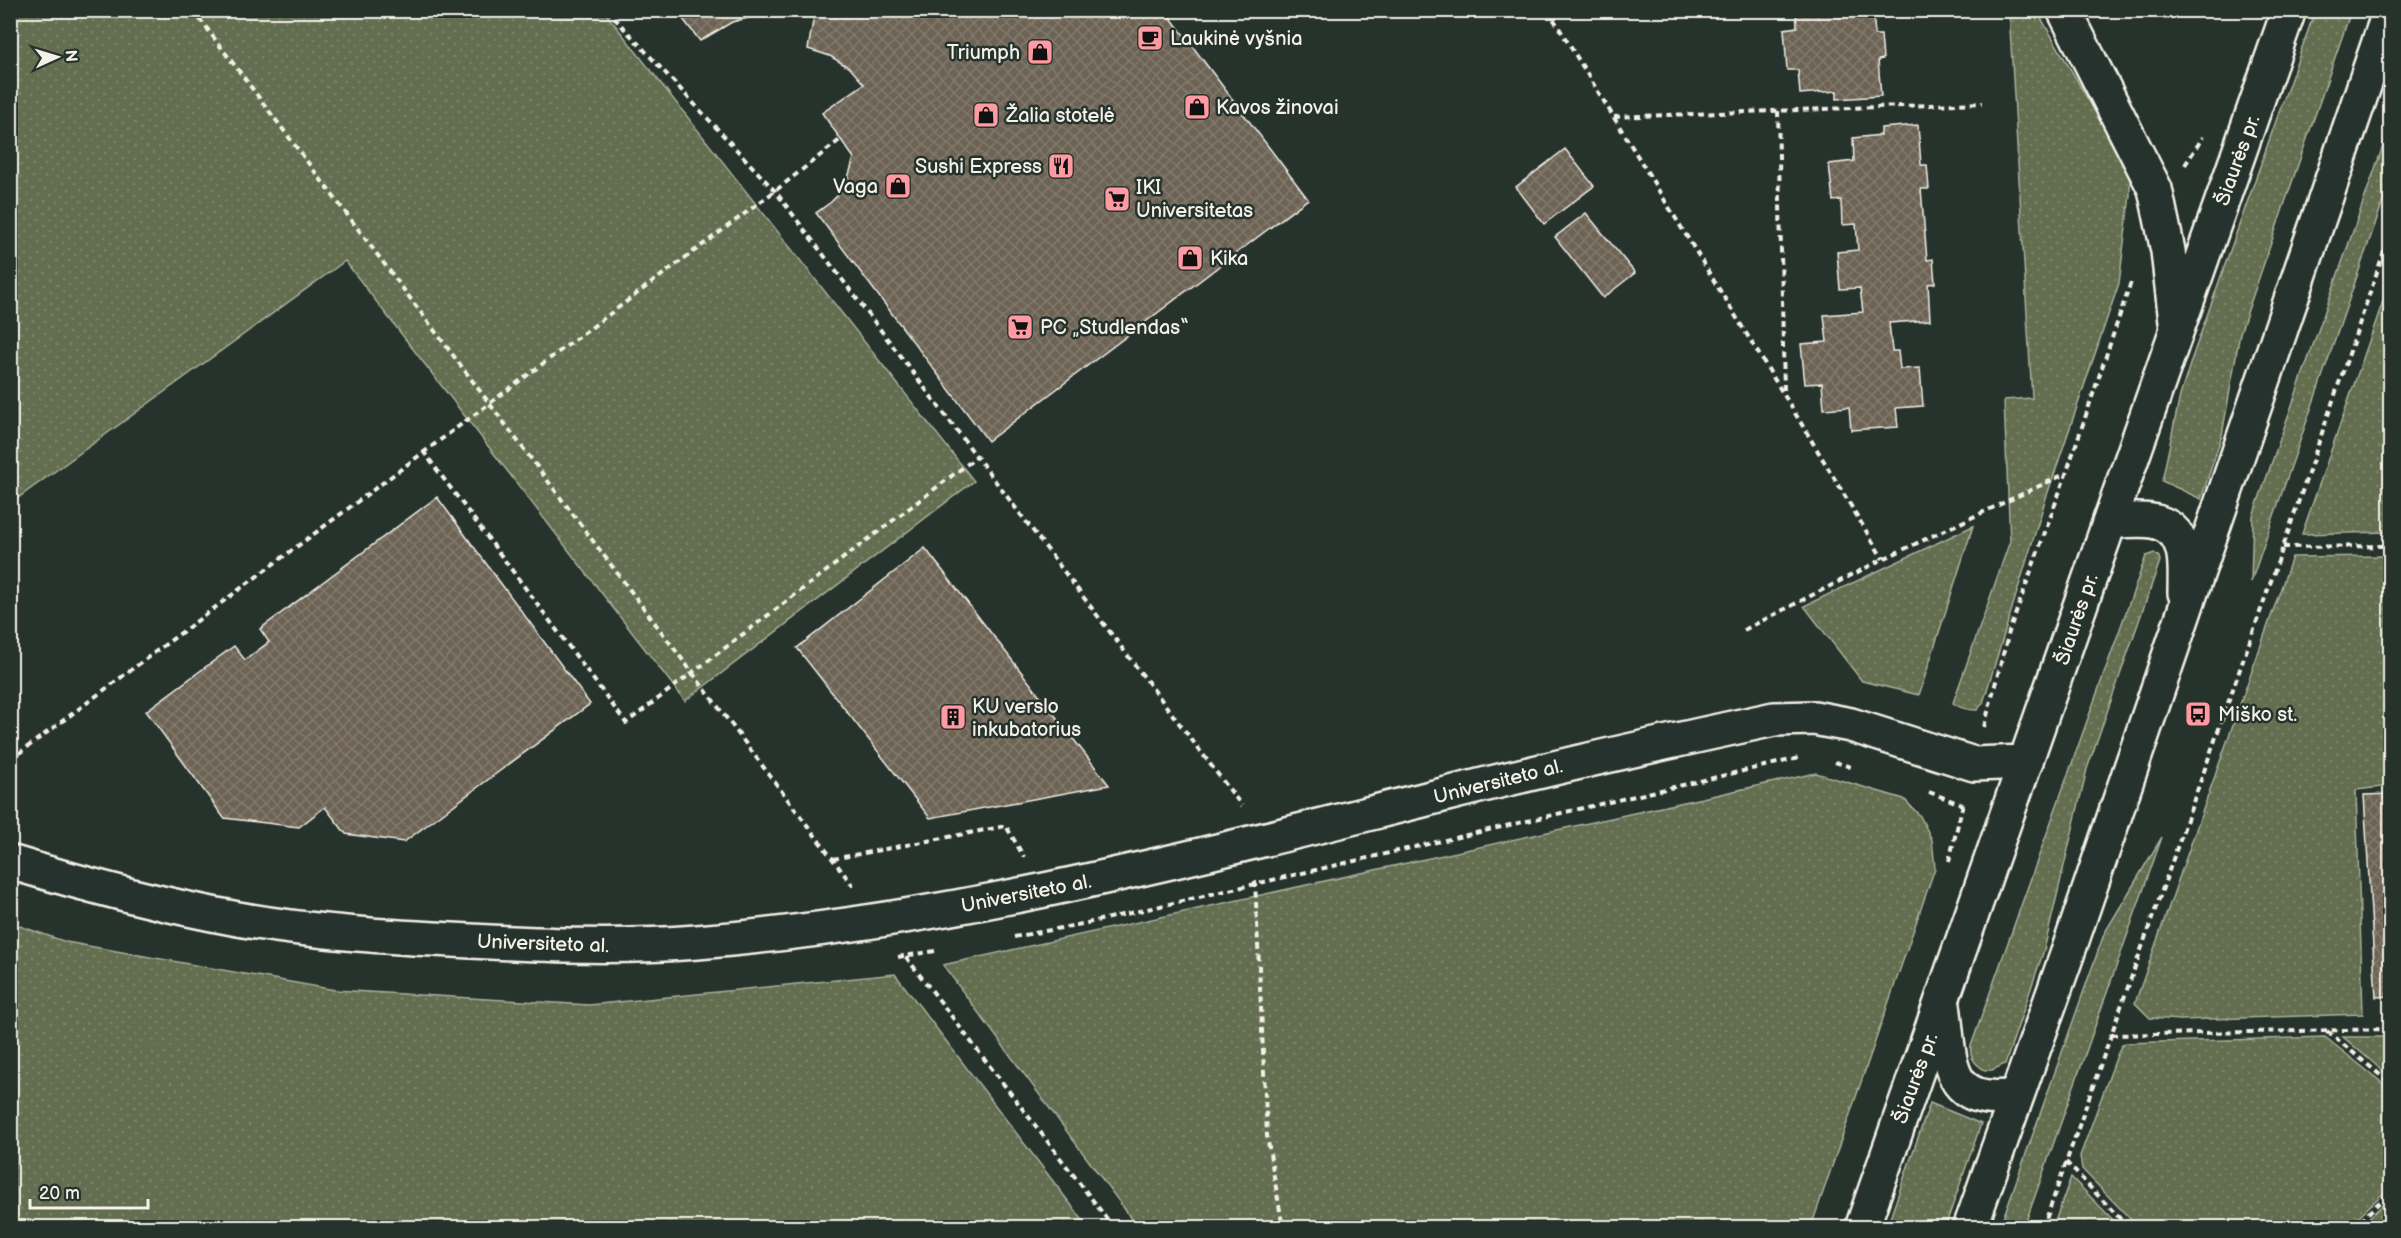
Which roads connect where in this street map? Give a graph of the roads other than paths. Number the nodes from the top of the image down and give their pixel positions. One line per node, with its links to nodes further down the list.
1 (2064, 10): 6 (main road)
2 (2289, 10): 6 (main road, Šiaurės pr.)
3 (2390, 10): 5 (main road)
4 (2391, 67): 5 (main road)
5 (2362, 90): 8 (main road)
6 (2176, 329): 7 (main road, Šiaurės pr.)
7 (2110, 522): 8 (main road); 9 (main road, Šiaurės pr.)
8 (2185, 613): 12 (main road)
9 (2026, 762): 10 (main road, Universiteto al.); 11 (main road, Šiaurės pr.)
10 (10, 862)
11 (1942, 1001): 12 (main road); 13 (main road, Šiaurės pr.)
12 (2016, 1096): 14 (main road)
13 (1862, 1227)
14 (1970, 1227)

